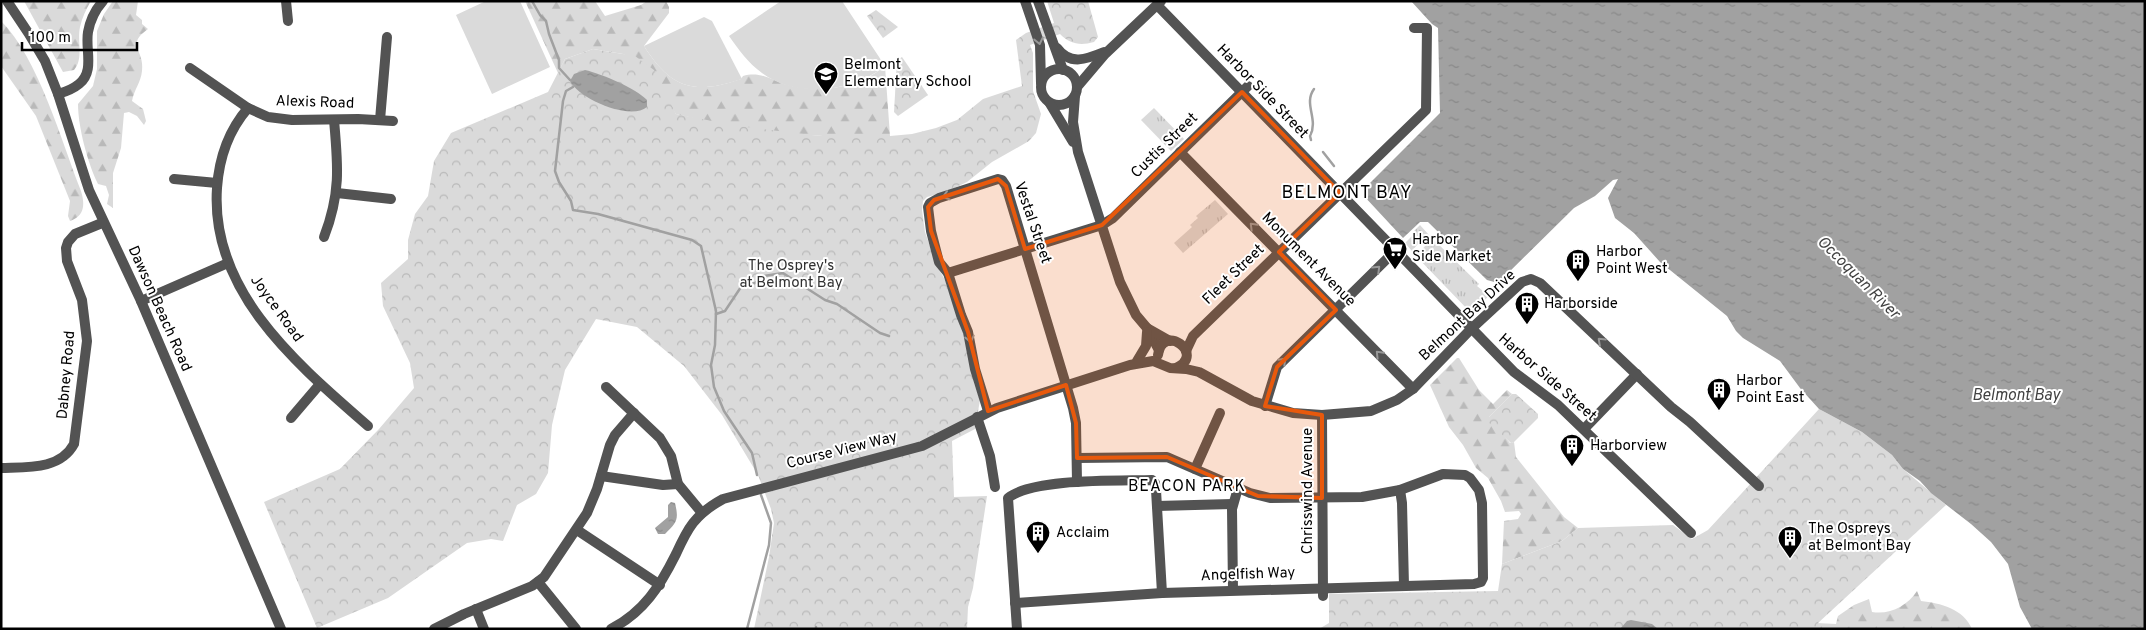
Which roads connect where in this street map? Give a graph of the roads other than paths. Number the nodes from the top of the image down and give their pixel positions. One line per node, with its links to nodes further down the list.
1 (103, 1): 17 (street)
2 (286, 1): 7 (street)
3 (1025, 1): 14 (street, Belmont Bay Drive, one-way to 14)
4 (1038, 1): 10 (street)
5 (5, 2): 17 (street, Dawson Beach Road)
6 (1159, 3): 11 (street); 15 (street, Harbor Side Street)
7 (288, 21)
8 (1414, 28): 28 (street, Fleet Street)
9 (387, 37): 21 (street)
10 (1053, 41): 11 (street); 13 (street)
11 (1108, 52): 13 (street); 16 (street)
12 (190, 68): 19 (street, Alexis Road)
13 (1065, 70): 14 (street); 16 (street)
14 (1041, 84): 18 (street, Belmont Bay Drive)
15 (1245, 89): 24 (street, Custis Street); 28 (street, Harbor Side Street)
16 (1076, 91): 18 (street); 23 (street, Belmont Bay Drive)
17 (58, 94): 30 (street, Dawson Beach Road)
18 (1049, 102): 23 (street, Belmont Bay Drive)
19 (248, 108): 20 (street, Alexis Road); 26 (street, Joyce Road)
20 (334, 120): 21 (street, Alexis Road); 27 (street)
21 (380, 120): 22 (street, Alexis Road)
22 (393, 121)
23 (1078, 152): 31 (street, Belmont Bay Drive)
24 (1180, 152): 31 (street, Custis Street); 35 (street, Monument Avenue, one-way to 24)
25 (174, 179): 26 (street)
26 (218, 183): 36 (street, Joyce Road)
27 (337, 193): 29 (street); 32 (street)
28 (1340, 193): 34 (street, Harbor Side Street); 35 (street, Fleet Street)
29 (391, 199)
30 (102, 223): 38 (street, Dawson Beach Road); 65 (street, Dabney Road)
31 (1102, 226): 33 (street); 40 (street, Belmont Bay Drive)
32 (324, 237)
33 (1025, 249): 37 (street); 37 (street, Vestal Street, one-way to 37); 52 (street, Vestal Street)
34 (1395, 251): 39 (street, one-way to 34); 41 (street, Harbor Side Street)
35 (1279, 252): 39 (street, Monument Avenue); 42 (street, Fleet Street)
36 (228, 263): 38 (street); 51 (street, Joyce Road)
37 (948, 273): 56 (street, Vestal Street, one-way to 56)
38 (140, 301): 88 (street, Dawson Beach Road)
39 (1336, 310): 54 (street, Monument Avenue, one-way to 39); 55 (street, one-way to 39)
40 (1147, 328): 43 (street, Belmont Bay Drive); 44 (street, Belmont Bay Drive); 46 (street)
41 (1471, 329): 50 (street, Belmont Bay Drive, one-way to 41); 54 (street, Belmont Bay Drive); 63 (street, Harbor Side Street)
42 (1193, 336): 43 (street, Fleet Street); 45 (street, Fleet Street)
43 (1173, 341): 44 (street); 45 (street, Belmont Bay Drive)
44 (1158, 352): 46 (street, Course View Way); 47 (street, Belmont Bay Drive)
45 (1186, 353): 48 (street); 49 (street, Belmont Bay Drive)
46 (1134, 363): 47 (street, Course View Way); 52 (street, Course View Way)
47 (1162, 364): 48 (street, Belmont Bay Drive)
48 (1176, 368): 49 (street, Belmont Bay Drive)
49 (1199, 372): 55 (street, Belmont Bay Drive)
50 (1636, 374): 63 (street); 70 (street, Belmont Bay Drive)
51 (320, 384): 61 (street); 62 (street, Joyce Road)
52 (1066, 385): 56 (street, Course View Way); 64 (street, Vestal Street)
53 (606, 387): 58 (street)
54 (1413, 389): 59 (street, Belmont Bay Drive)
55 (1264, 406): 59 (street, Belmont Bay Drive)
56 (988, 411): 60 (street, Course View Way)
57 (1220, 412): 66 (street)
58 (634, 413): 67 (street); 69 (street)
59 (1322, 415): 74 (street, Chrisswind Avenue)
60 (977, 417): 71 (street); 77 (street, Course View Way)
61 (291, 418)
62 (368, 426)
63 (1584, 429): 79 (street, Harbor Side Street)
64 (1077, 458): 66 (street); 68 (street, Vestal Street)
65 (1, 468)
66 (1195, 469): 72 (street)
67 (601, 476): 69 (street); 78 (street)
68 (1077, 482): 76 (street); 86 (street)
69 (678, 484): 77 (street)
70 (1759, 486)
71 (995, 487)
72 (1238, 488): 74 (street); 75 (street)
73 (1400, 490): 74 (street); 82 (street); 82 (street, Angelfish Way)
74 (1322, 498): 85 (street, Chrisswind Avenue)
75 (1232, 504): 76 (street); 83 (street)
76 (1157, 506): 84 (street)
77 (702, 513): 81 (street, Course View Way)
78 (577, 530): 80 (street); 81 (street)
79 (1691, 533)
80 (538, 582): 87 (street); 91 (street)
81 (660, 585): 92 (street, Course View Way)
82 (1404, 586): 85 (street, Angelfish Way)
83 (1233, 590): 84 (street, Angelfish Way); 85 (street, Angelfish Way)
84 (1162, 592): 86 (street, Angelfish Way)
85 (1323, 592)
86 (1015, 603): 93 (street)
87 (476, 608): 89 (street); 90 (street)
88 (281, 629)
89 (434, 629)
90 (484, 629)
91 (576, 629)
92 (611, 629)
93 (1017, 629)

